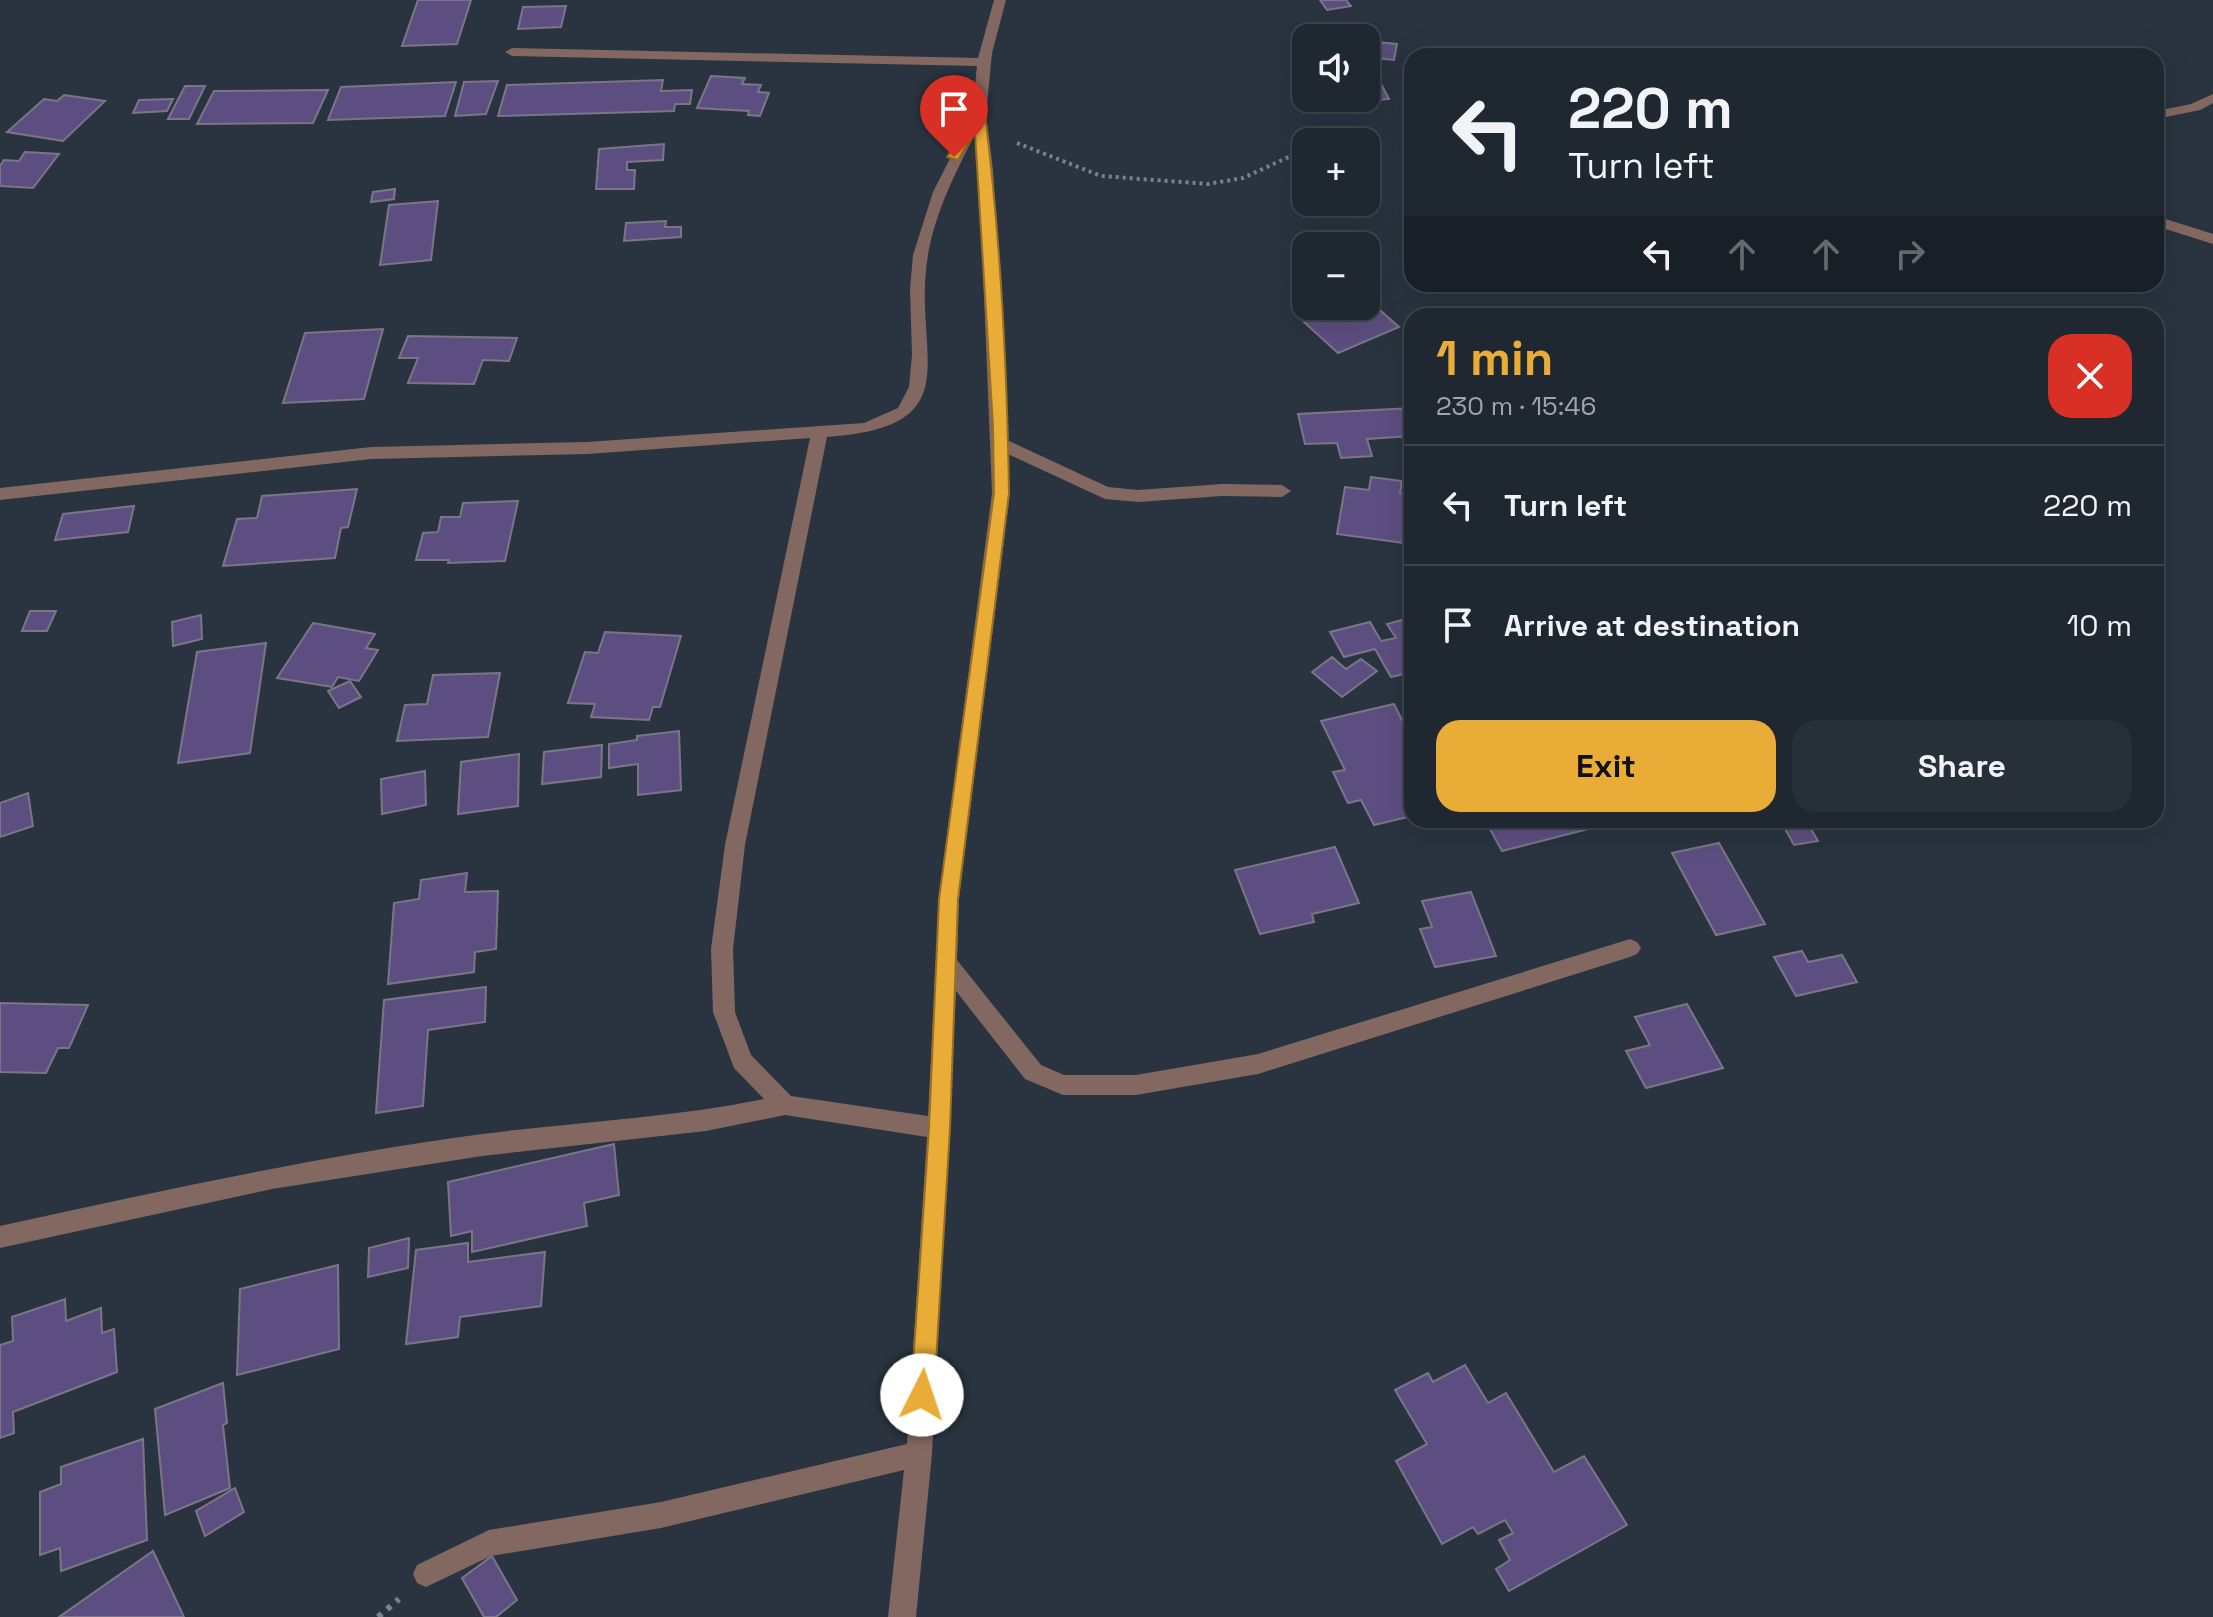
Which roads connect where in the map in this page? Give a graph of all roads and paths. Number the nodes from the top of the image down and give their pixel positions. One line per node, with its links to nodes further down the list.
1 (1000, 0): 3 (street)
2 (512, 52): 3 (street)
3 (984, 62): 6 (street)
4 (2213, 98): 5 (street)
5 (2164, 113)
6 (980, 121): 7 (path); 10 (street); 11 (street)
7 (1292, 155)
8 (2164, 224): 9 (street)
9 (2213, 239)
10 (820, 431): 13 (street); 16 (street)
11 (1001, 444): 12 (street); 15 (street)
12 (1282, 491)
13 (0, 494)
14 (1630, 948): 15 (street)
15 (945, 961): 17 (street)
16 (785, 1105): 17 (street); 18 (street)
17 (939, 1128): 19 (street)
18 (0, 1237)
19 (919, 1454): 20 (street); 21 (street)
20 (426, 1574)
21 (902, 1617)

